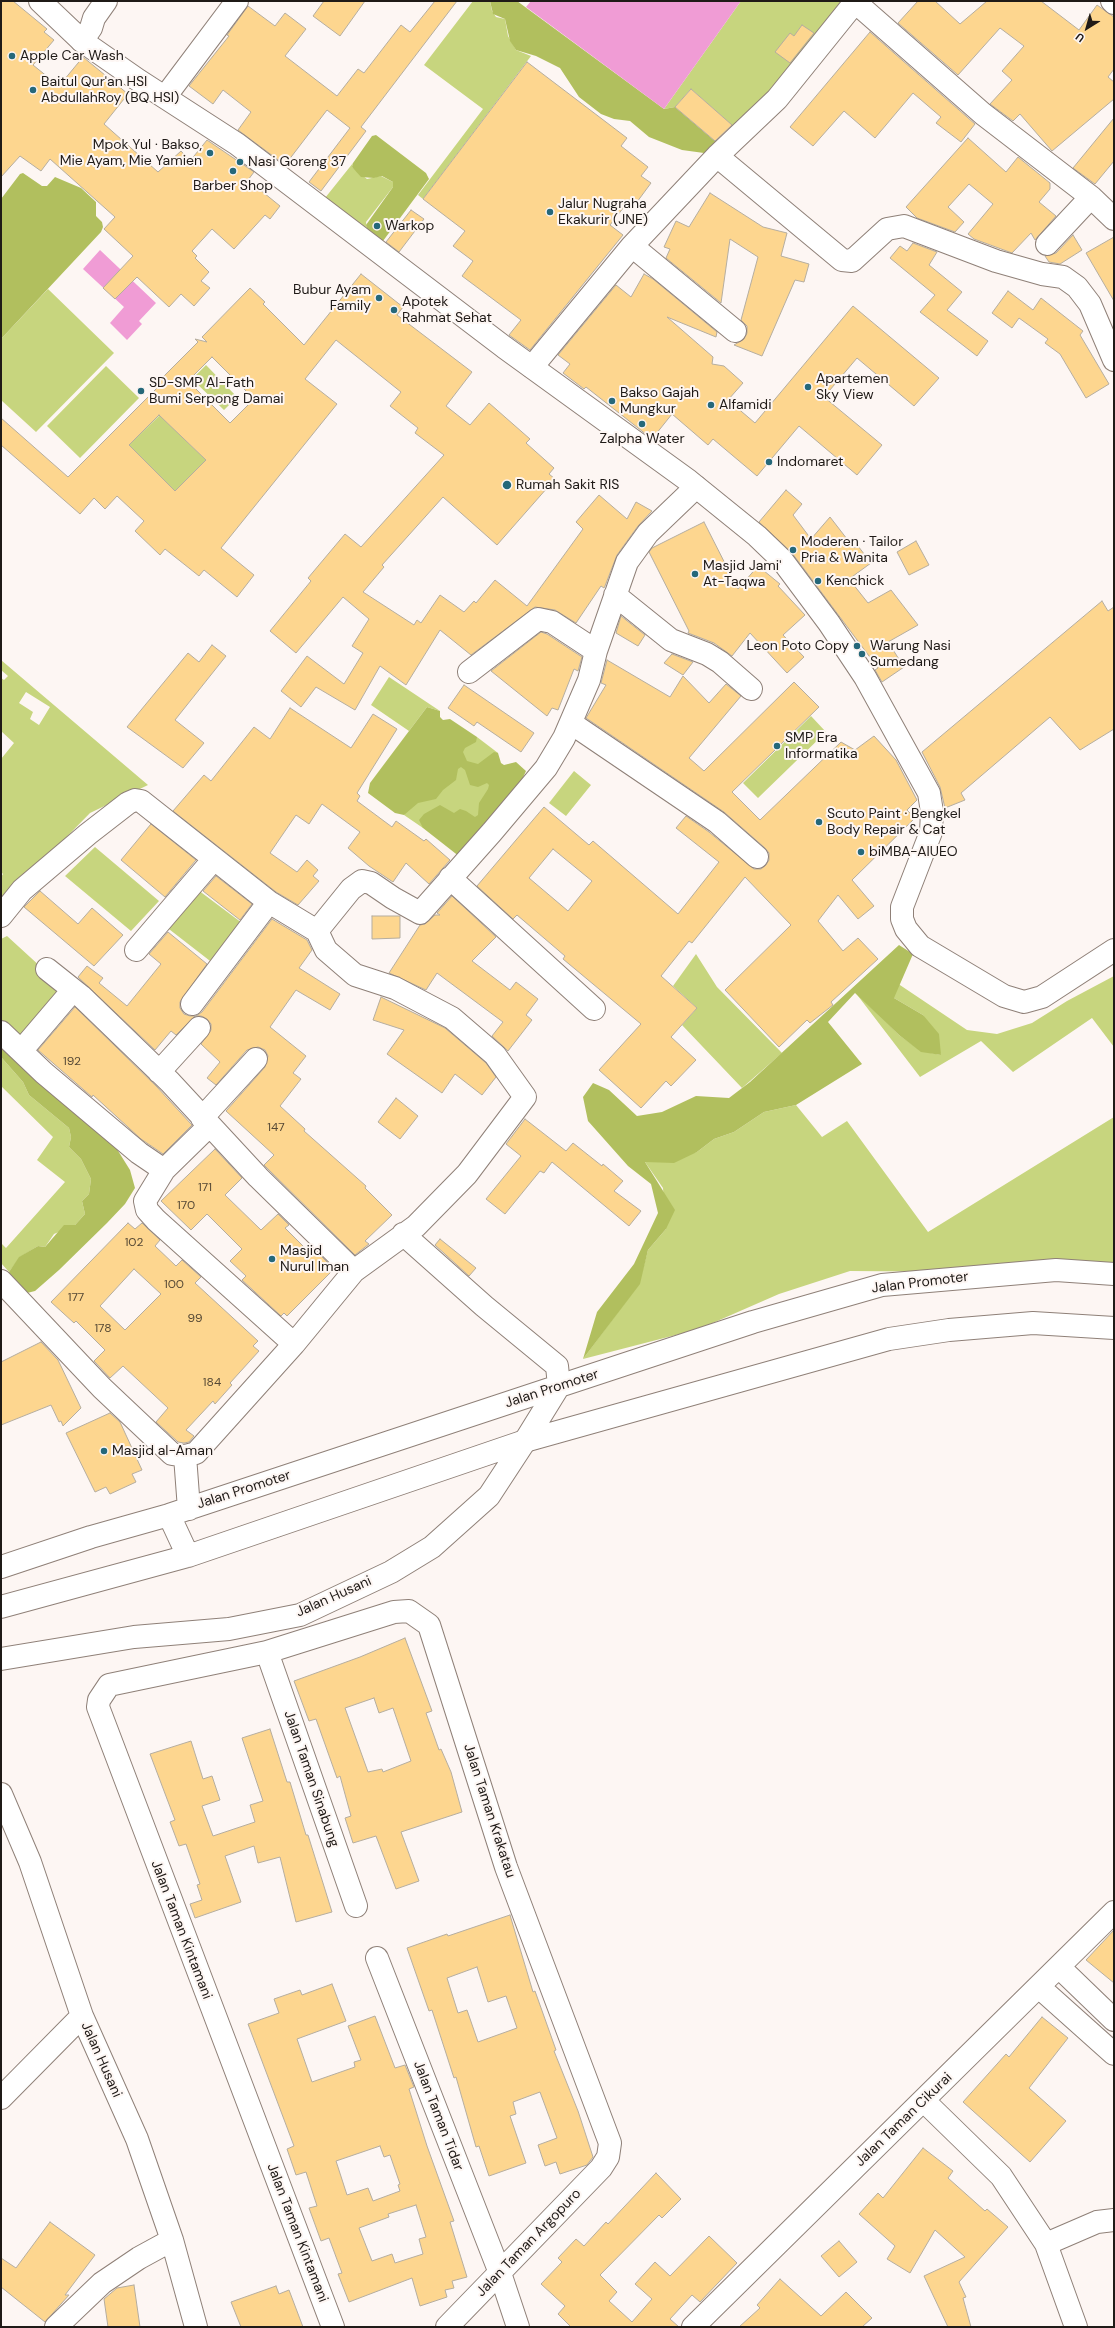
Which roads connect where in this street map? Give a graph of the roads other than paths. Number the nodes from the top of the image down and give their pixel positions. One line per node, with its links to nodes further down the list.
1 (40, 1): 5 (street)
2 (106, 1): 5 (street)
3 (237, 1): 6 (street)
4 (856, 2): 7 (street); 8 (street)
5 (82, 41): 6 (street)
6 (165, 97): 14 (street)
7 (717, 156): 11 (street); 13 (street)
8 (1091, 198): 9 (street); 10 (street)
9 (1114, 220)
10 (1048, 244)
11 (632, 246): 12 (street); 14 (street)
12 (735, 331)
13 (1114, 360)
14 (532, 367): 15 (street)
15 (696, 487): 16 (street); 28 (street)
16 (615, 595): 17 (street); 19 (street)
17 (596, 651): 18 (street); 20 (street)
18 (469, 672)
19 (751, 689)
20 (571, 723): 21 (street); 23 (street)
21 (757, 857)
22 (213, 860): 24 (street); 25 (street); 27 (street)
23 (450, 878): 26 (street); 32 (street)
24 (269, 902): 26 (street); 31 (street)
25 (1, 916)
26 (318, 931): 40 (street)
27 (136, 950)
28 (1114, 950)
29 (47, 969): 30 (street)
30 (73, 990): 35 (street); 37 (street)
31 (192, 1004)
32 (594, 1009)
33 (199, 1028): 37 (street)
34 (1, 1032): 35 (street)
35 (21, 1051): 39 (street)
36 (256, 1059): 38 (street)
37 (159, 1072): 38 (street)
38 (205, 1122): 39 (street); 41 (street)
39 (164, 1170): 45 (street)
40 (403, 1234): 41 (street); 46 (street)
41 (354, 1271): 45 (street)
42 (1114, 1274): 46 (street, Jalan Promoter)
43 (1, 1281): 48 (street)
44 (1114, 1328): 47 (street)
45 (294, 1344): 48 (street)
46 (559, 1386): 47 (street, Jalan Husani); 49 (street, Jalan Promoter)
47 (525, 1442): 50 (street); 54 (street, Jalan Husani)
48 (185, 1456): 49 (street)
49 (179, 1512): 50 (street); 51 (street, Jalan Promoter)
50 (188, 1556): 52 (street)
51 (1, 1567)
52 (1, 1607)
53 (267, 1652): 56 (street, Jalan Taman Sinabung); 66 (street, Jalan Taman Krakatau); 73 (street, Jalan Taman Kintamani)
54 (1, 1659)
55 (1, 1794): 61 (street, Jalan Husani)
56 (356, 1906)
57 (1114, 1912): 59 (street, Jalan Taman Cikurai)
58 (377, 1958): 70 (street, Jalan Taman Tidar)
59 (1059, 1967): 60 (street, Jalan Taman Cikurai); 62 (street)
60 (1039, 1987): 63 (street); 65 (street, Jalan Taman Cikurai)
61 (82, 2016): 64 (street); 68 (street, Jalan Husani)
62 (1114, 2020)
63 (1114, 2054)
64 (1, 2098)
65 (924, 2101): 69 (street); 76 (street, Jalan Taman Cikurai)
66 (608, 2157): 70 (street, Jalan Taman Argopuro)
67 (1114, 2220): 69 (street)
68 (172, 2240): 71 (street); 72 (street, Jalan Husani)
69 (1046, 2244): 77 (street)
70 (500, 2274): 74 (street, Jalan Taman Argopuro); 75 (street, Jalan Taman Tidar)
71 (56, 2327)
72 (196, 2327)
73 (333, 2327)
74 (447, 2327)
75 (518, 2327)
76 (693, 2327)
77 (1076, 2327)

